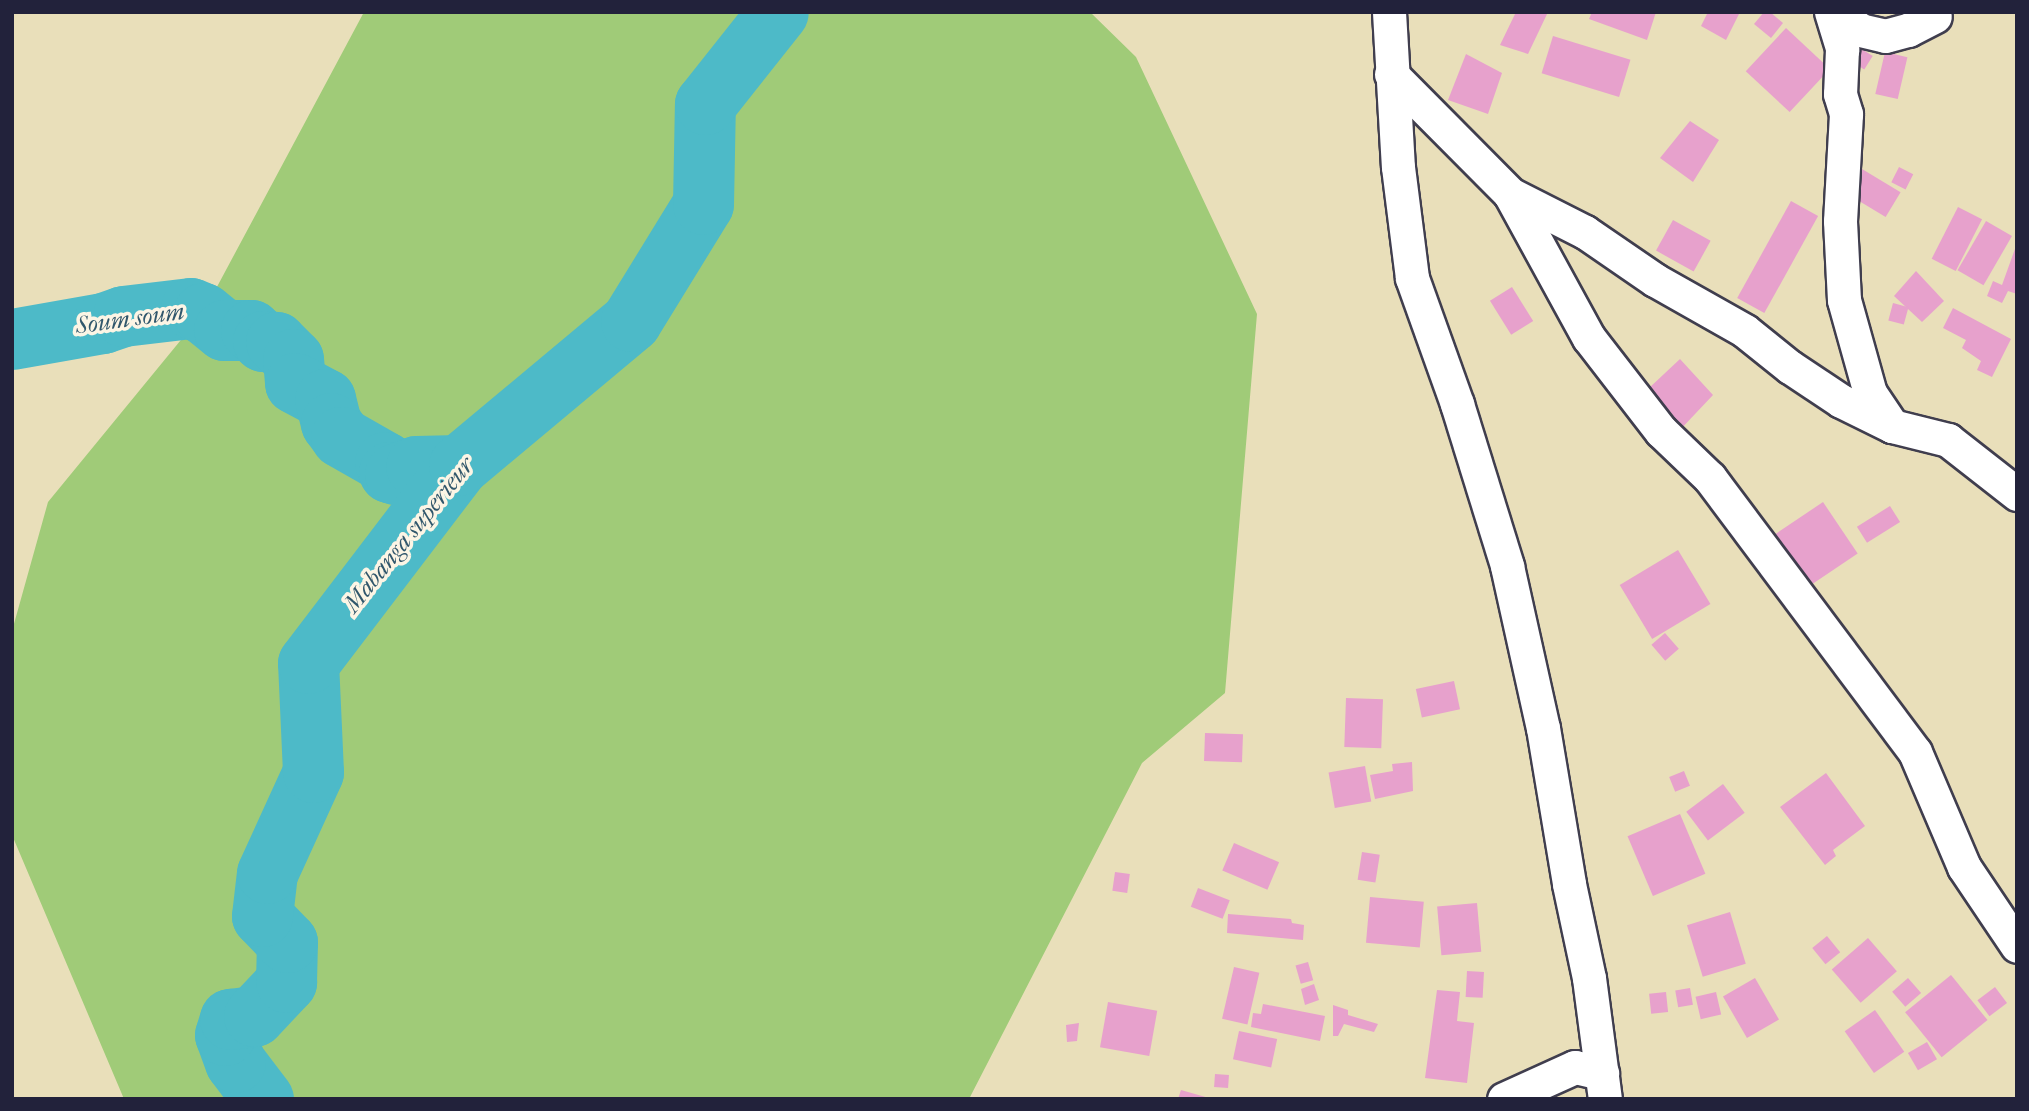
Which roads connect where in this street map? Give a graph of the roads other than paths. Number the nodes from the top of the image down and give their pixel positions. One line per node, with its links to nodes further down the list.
1 (1390, 12): 5 (street)
2 (1831, 12): 7 (street)
3 (1838, 12): 4 (street)
4 (1935, 16)
5 (1391, 74): 6 (street); 10 (street)
6 (1510, 194): 7 (street); 9 (street)
7 (1892, 426): 8 (street)
8 (2017, 494)
9 (2017, 946)
10 (1604, 1086): 11 (street)
11 (1504, 1099)

